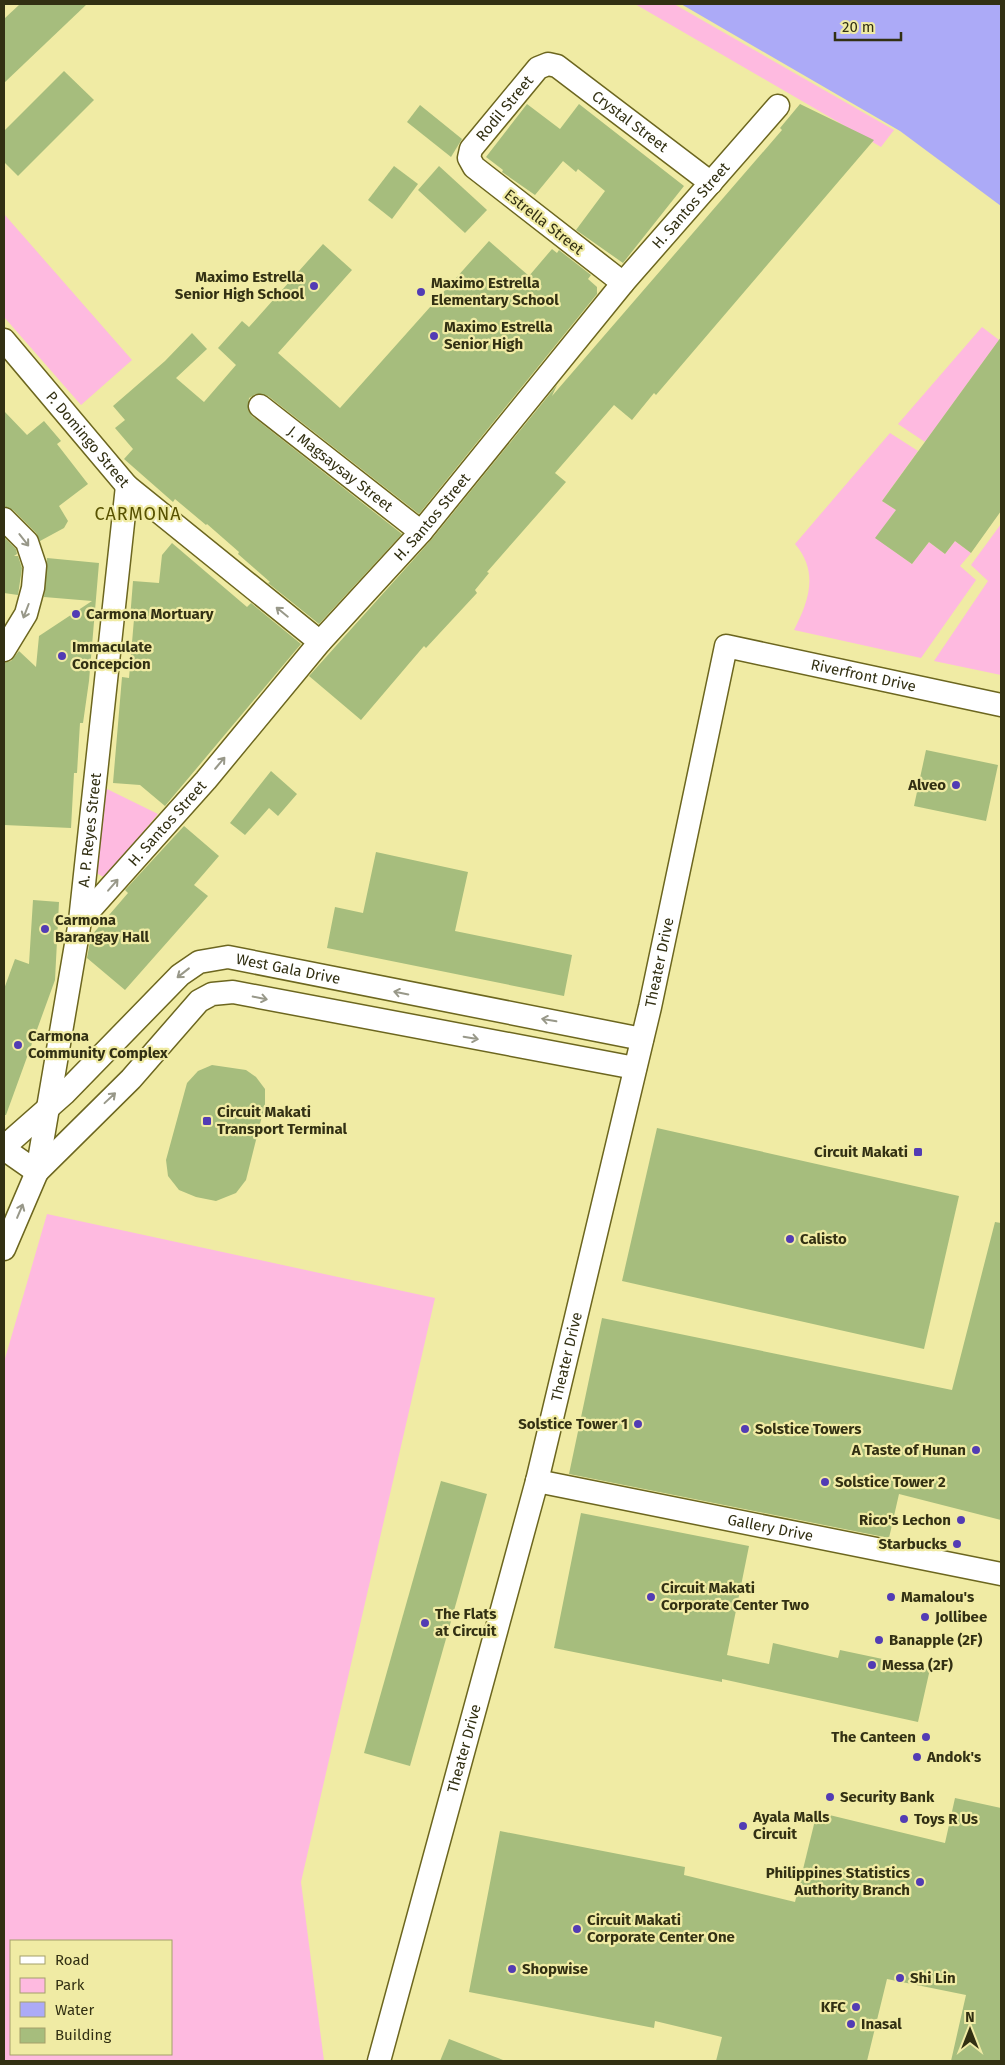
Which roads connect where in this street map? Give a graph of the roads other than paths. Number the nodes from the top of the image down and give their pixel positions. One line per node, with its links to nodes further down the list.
1 (548, 64): 3 (street, Rodil Street); 4 (street, Crystal Street)
2 (778, 106): 4 (street, H. Santos Street)
3 (469, 158): 5 (street, Estrella Street)
4 (711, 183): 5 (street, H. Santos Street)
5 (623, 283): 10 (street, H. Santos Street)
6 (4, 340): 8 (street, P. Domingo Street)
7 (260, 406): 10 (street, J. Magsaysay Street)
8 (127, 486): 11 (street, P. Domingo Street, one-way to 8); 15 (street, A. P. Reyes Street)
9 (4, 519): 13 (street, one-way to 13)
10 (422, 532): 11 (street, H. Santos Street)
11 (320, 642): 15 (street, H. Santos Street, one-way to 11)
12 (726, 646): 14 (street, Riverfront Drive); 20 (street, Theater Drive)
13 (4, 650)
14 (1001, 705)
15 (80, 921): 22 (street, A. P. Reyes Street)
16 (362, 985): 17 (street, West Gala Drive, one-way to 16); 18 (street); 22 (street, West Gala Drive, one-way to 22)
17 (440, 1000): 19 (street); 20 (street, West Gala Drive, one-way to 17)
18 (356, 1016): 19 (street); 24 (street, one-way to 18)
19 (433, 1031): 21 (street, one-way to 21)
20 (642, 1039): 21 (street, Theater Drive)
21 (635, 1068): 26 (street, Theater Drive)
22 (47, 1109): 23 (street, West Gala Drive); 24 (street, A. P. Reyes Street)
23 (4, 1148): 24 (street)
24 (37, 1172): 25 (street, one-way to 24)
25 (4, 1249)
26 (537, 1482): 27 (street, Gallery Drive); 28 (street, Theater Drive)
27 (1001, 1574)
28 (379, 2061)

